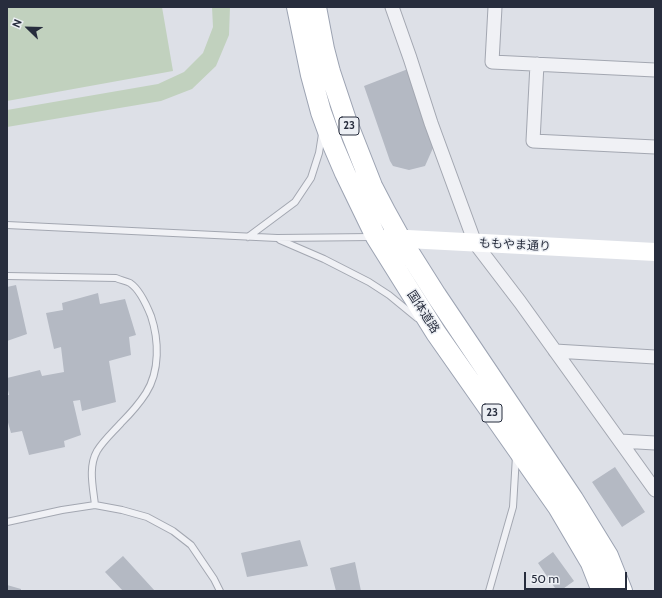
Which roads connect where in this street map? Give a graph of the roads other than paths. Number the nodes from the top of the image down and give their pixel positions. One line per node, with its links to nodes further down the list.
1 (297, 7): 7 (main road, 国体道路 / 23)
2 (316, 7): 13 (main road, 国体道路 / 23)
3 (392, 7): 14 (street)
4 (494, 7): 5 (street)
5 (537, 64): 6 (street); 8 (street)
6 (655, 70)
7 (321, 112): 10 (lane); 11 (main road, 国体道路 / 23)
8 (655, 147)
9 (7, 225): 10 (lane)
10 (248, 237): 12 (lane)
11 (376, 237): 12 (lane); 13 (street, ももやま通り); 17 (main road, 国体道路 / 23)
12 (277, 238): 17 (lane)
13 (400, 238): 14 (street, ももやま通り); 29 (main road, 国体道路 / 23)
14 (475, 243): 15 (street, ももやま通り); 18 (street)
15 (655, 252)
16 (7, 276): 24 (lane)
17 (436, 333): 22 (main road, 国体道路 / 23)
18 (555, 351): 19 (street); 20 (street)
19 (655, 357)
20 (620, 441): 21 (street); 23 (street)
21 (655, 443)
22 (516, 446): 27 (lane); 28 (main road, 国体道路 / 23)
23 (655, 490)
24 (95, 505): 25 (lane); 26 (lane)
25 (7, 522)
26 (220, 591)
27 (489, 591)
28 (602, 591)
29 (622, 591)

